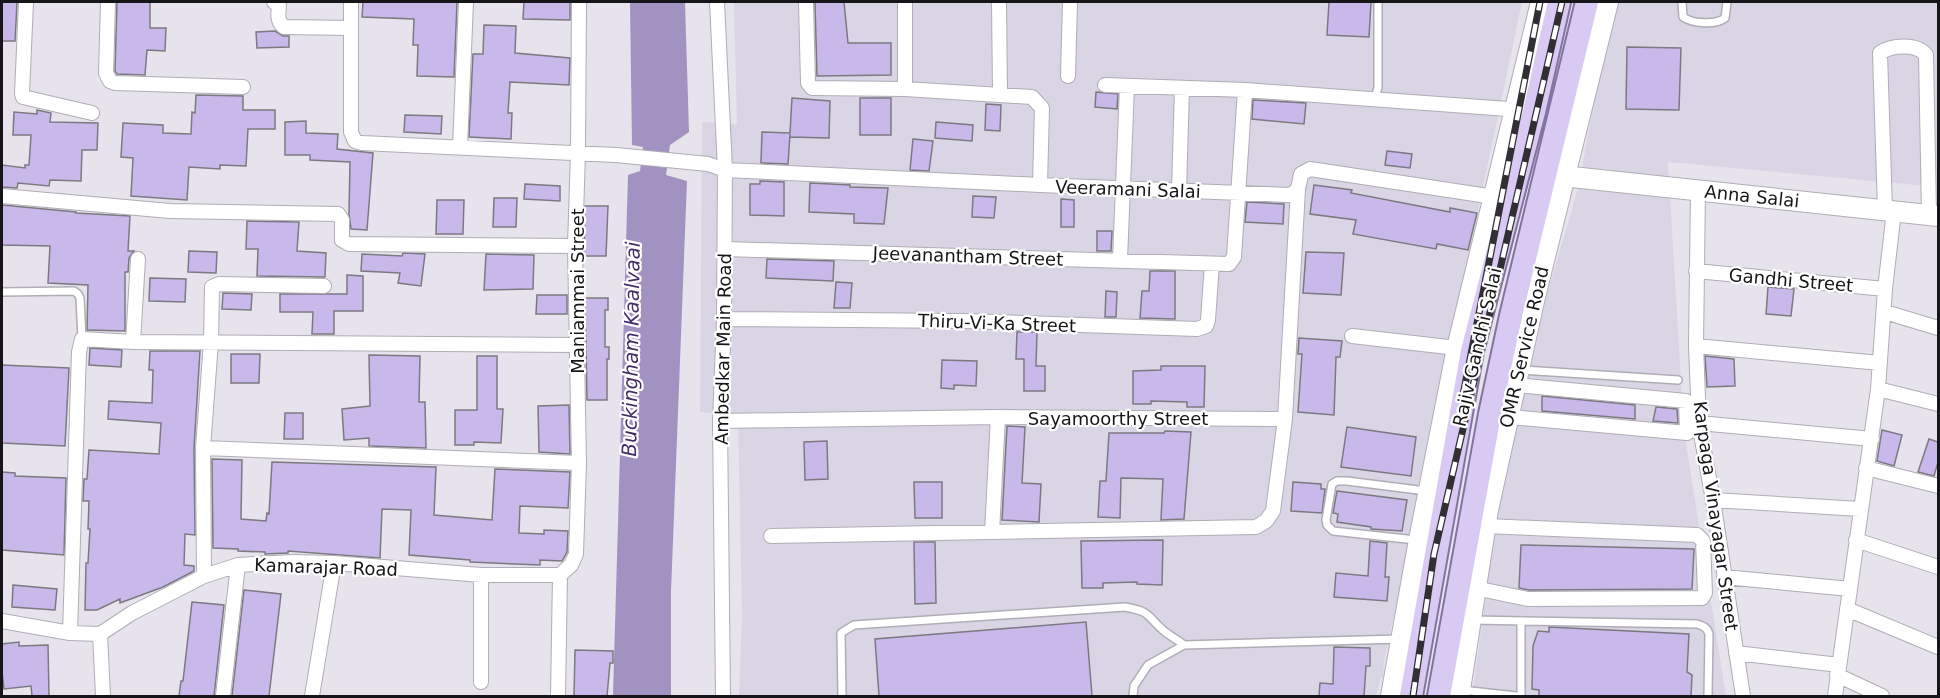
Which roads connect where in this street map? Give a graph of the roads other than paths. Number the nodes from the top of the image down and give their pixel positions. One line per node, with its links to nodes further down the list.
1 (26, 2): 30 (street)
2 (108, 2): 23 (street)
3 (274, 2): 19 (street)
4 (351, 2): 19 (street)
5 (466, 2): 31 (street)
6 (579, 2): 32 (street, Maniammai Street)
7 (717, 2): 33 (street, Ambedkar Main Road)
8 (806, 2): 25 (street)
9 (905, 2): 25 (street)
10 (999, 2): 27 (street)
11 (1070, 2): 20 (street)
12 (1378, 2): 28 (lane)
13 (1540, 2): 29 (street)
14 (1559, 2): 29 (main road, Rajiv Gandhi Salai)
15 (1587, 2): 34 (main road, Rajiv Gandhi Salai)
16 (1608, 2): 34 (street, OMR Service Road)
17 (1682, 2): 18 (lane)
18 (1727, 2)
19 (351, 27): 31 (street, Veeramani Salai)
20 (1068, 76)
21 (1105, 85): 22 (street)
22 (1127, 86): 24 (street); 36 (street)
23 (243, 87)
24 (1182, 88): 26 (street); 39 (street)
25 (905, 89): 27 (street)
26 (1245, 90): 28 (street); 40 (street)
27 (1000, 94): 35 (street)
28 (1375, 99): 29 (street)
29 (1525, 110): 42 (main road, Rajiv Gandhi Salai)
30 (92, 113)
31 (460, 147): 32 (street, Veeramani Salai)
32 (578, 153): 33 (street, Veeramani Salai); 45 (street, Maniammai Street)
33 (725, 170): 35 (street, Veeramani Salai); 46 (street, Ambedkar Main Road)
34 (1556, 176): 38 (street, Anna Salai); 65 (street, OMR Service Road); 69 (main road, Rajiv Gandhi Salai)
35 (1040, 185): 36 (street, Veeramani Salai)
36 (1123, 188): 39 (street, Veeramani Salai); 48 (street)
37 (1299, 189): 40 (street, Veeramani Salai); 42 (street); 71 (street)
38 (1698, 190): 43 (street, Anna Salai); 50 (street, Karpaga Vinayagar Street)
39 (1179, 191): 40 (street, Veeramani Salai)
40 (1238, 192): 49 (street)
41 (2, 196): 45 (street)
42 (1502, 199): 63 (street); 117 (main road, Rajiv Gandhi Salai)
43 (1889, 210): 44 (street, Anna Salai); 44 (street); 52 (street)
44 (1934, 215)
45 (575, 246): 61 (street, Maniammai Street)
46 (725, 249): 48 (street, Jeevanantham Street); 55 (street, Ambedkar Main Road)
47 (138, 259): 59 (street)
48 (1120, 260): 49 (street, Jeevanantham Street)
49 (1212, 264): 55 (street, Thiru-Vi-Ka Street)
50 (1696, 271): 52 (street, Gandhi Street); 62 (street, Karpaga Vinayagar Street)
51 (324, 286): 60 (street)
52 (1885, 289): 54 (street)
53 (2, 292): 58 (lane)
54 (1885, 312): 56 (street); 64 (street)
55 (724, 319): 72 (street, Ambedkar Main Road)
56 (1938, 328)
57 (1352, 336): 63 (street)
58 (82, 339): 59 (street); 100 (street)
59 (133, 342): 60 (street)
60 (211, 342): 61 (street); 75 (street)
61 (576, 345): 76 (street, Maniammai Street)
62 (1696, 346): 64 (street); 73 (street, Karpaga Vinayagar Street)
63 (1457, 348): 79 (street)
64 (1880, 363): 67 (street)
65 (1518, 377): 66 (lane); 69 (street, OMR Service Road); 69 (street)
66 (1678, 380)
67 (1878, 389): 68 (street); 74 (street)
68 (1938, 404)
69 (1499, 416): 82 (street, OMR Service Road); 108 (main road, Rajiv Gandhi Salai)
70 (998, 417): 71 (street, Sayamoorthy Street); 72 (street, Sayamoorthy Street); 83 (street)
71 (1285, 419): 83 (street)
72 (720, 421): 113 (street, Ambedkar Main Road)
73 (1699, 423): 74 (street); 80 (street, Karpaga Vinayagar Street)
74 (1872, 439): 77 (street)
75 (203, 448): 76 (street); 92 (street)
76 (579, 463): 91 (street, Maniammai Street)
77 (1866, 468): 78 (street); 81 (street)
78 (1938, 486)
79 (1429, 491): 85 (street); 85 (lane)
80 (1713, 500): 81 (street); 93 (street, Karpaga Vinayagar Street)
81 (1860, 509): 86 (street)
82 (1486, 526): 94 (street, OMR Service Road); 94 (street)
83 (992, 532): 84 (street)
84 (771, 536)
85 (1419, 540): 102 (street)
86 (1856, 540): 89 (street); 95 (street)
87 (334, 563): 88 (street, Kamarajar Road); 90 (street, Kamarajar Road); 111 (street)
88 (238, 565): 92 (street, Kamarajar Road); 110 (street)
89 (1938, 567)
90 (481, 575): 91 (street, Kamarajar Road); 107 (street)
91 (560, 575): 112 (street)
92 (204, 576): 101 (street, Kamarajar Road)
93 (1724, 577): 95 (street); 105 (street, Karpaga Vinayagar Street)
94 (1475, 588): 97 (street, OMR Service Road)
95 (1850, 589): 96 (street)
96 (1847, 609): 104 (street); 106 (street)
97 (1470, 620): 99 (lane); 108 (street, OMR Service Road)
98 (2, 621): 100 (street)
99 (1521, 622): 118 (lane); 119 (lane)
100 (69, 633): 101 (street)
101 (100, 634): 109 (street)
102 (1402, 639): 103 (lane); 116 (street)
103 (1184, 645): 114 (lane); 115 (lane)
104 (1938, 647)
105 (1736, 653): 106 (street); 120 (street, Karpaga Vinayagar Street)
106 (1838, 670): 121 (street); 122 (street)
107 (482, 682)
108 (1453, 694): 118 (lane)
109 (103, 696)
110 (223, 696)
111 (312, 696)
112 (558, 696)
113 (723, 696)
114 (842, 696)
115 (1133, 696)
116 (1391, 696)
117 (1411, 696)
118 (1519, 696)
119 (1708, 696)
120 (1743, 696)
121 (1835, 696)
122 (1882, 696)

